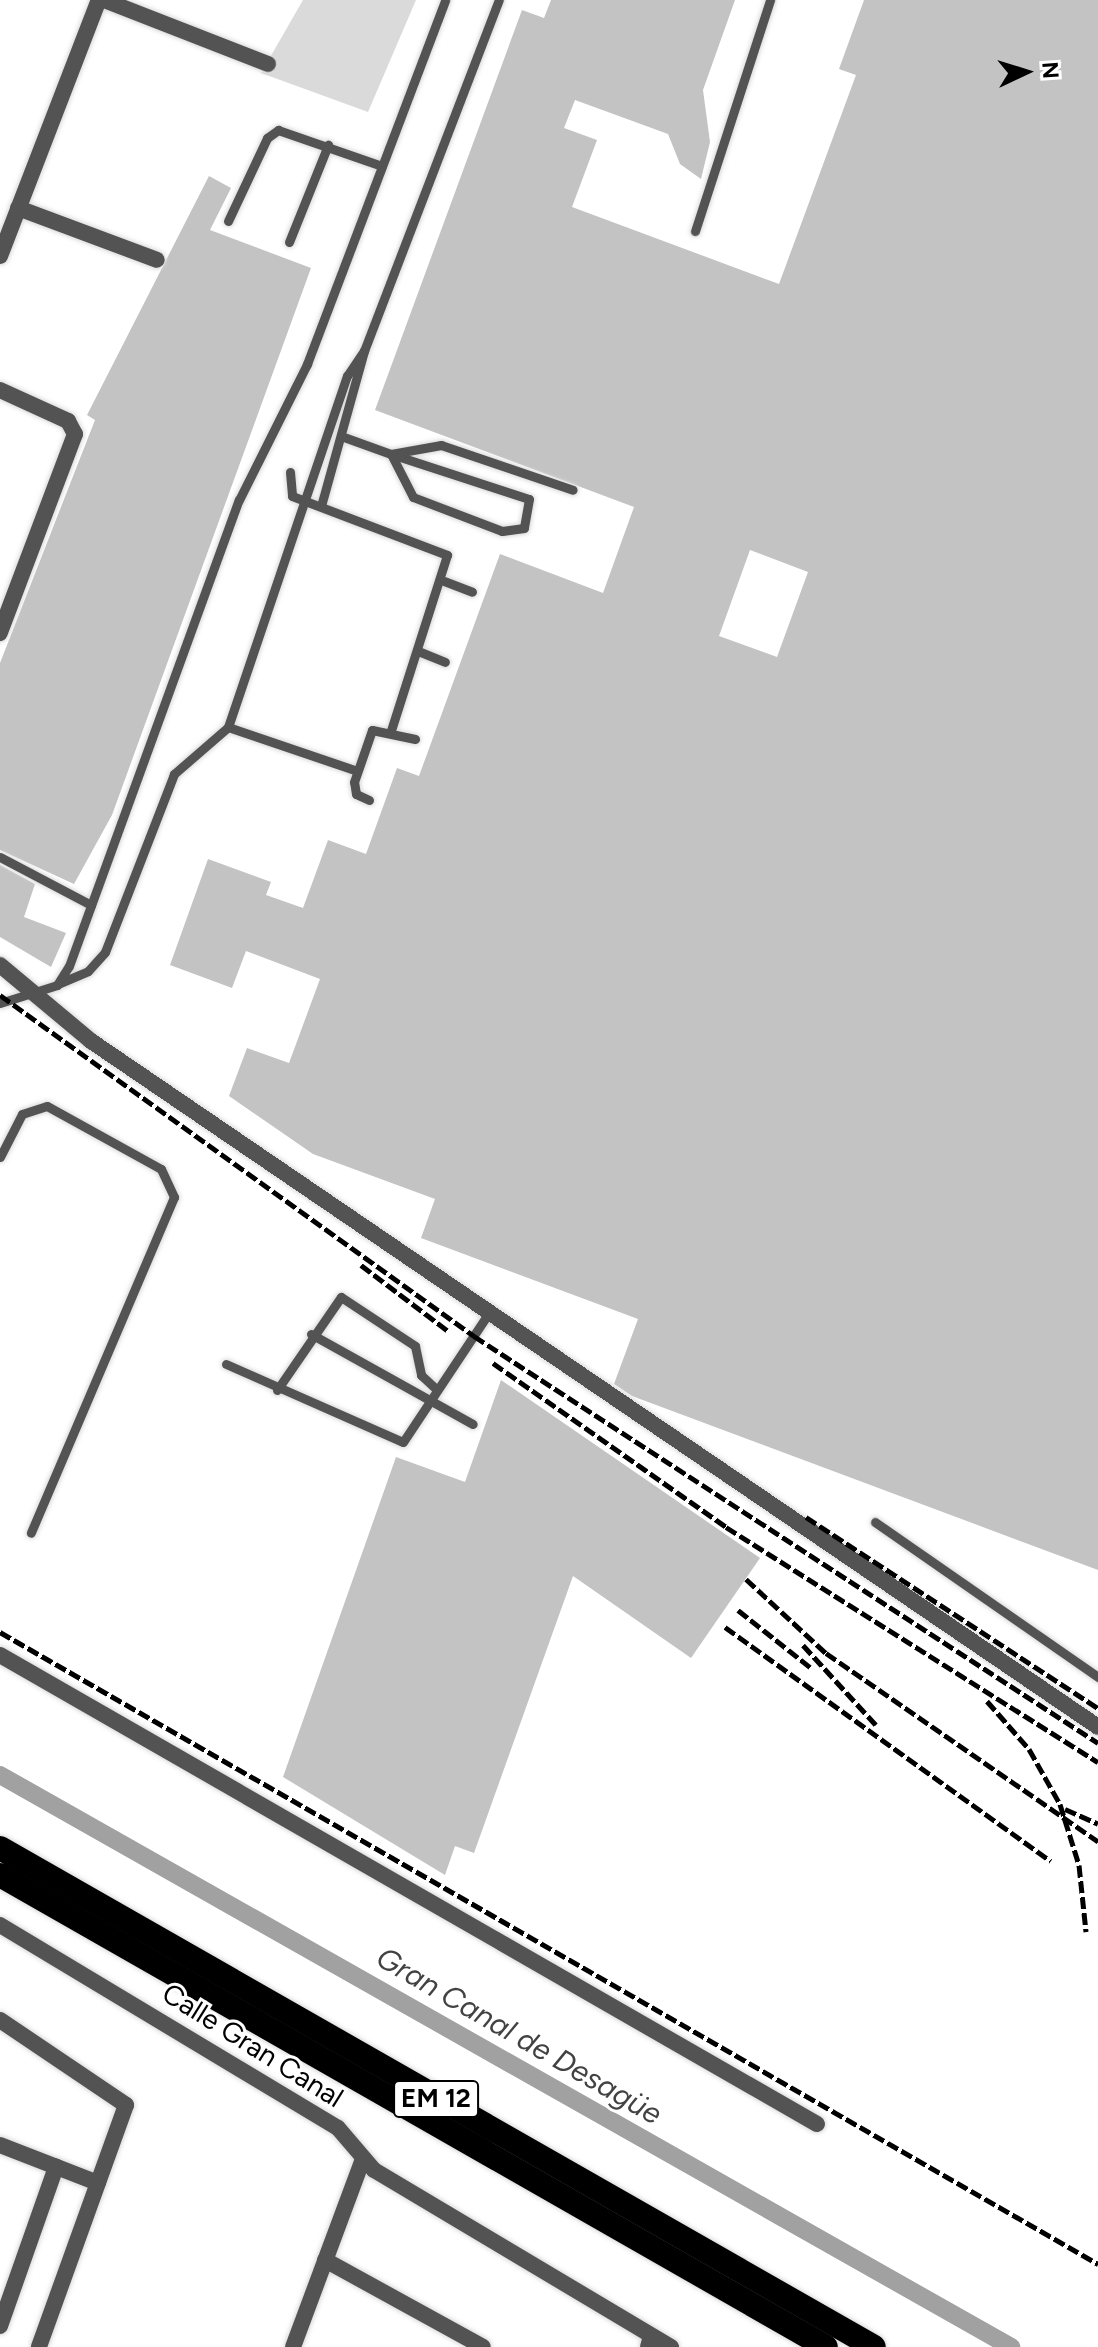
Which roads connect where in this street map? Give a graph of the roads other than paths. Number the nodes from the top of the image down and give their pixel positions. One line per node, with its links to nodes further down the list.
1 (102, 0): 5 (street); 8 (street)
2 (445, 0): 7 (lane)
3 (499, 0): 14 (lane)
4 (770, 0): 10 (lane)
5 (268, 64)
6 (328, 145): 7 (lane); 9 (lane); 11 (lane)
7 (382, 166): 33 (lane)
8 (18, 208): 12 (street); 13 (street)
9 (228, 221)
10 (695, 231)
11 (289, 242)
12 (0, 256)
13 (157, 260)
14 (364, 351): 16 (lane); 20 (lane)
15 (0, 390): 24 (street)
16 (341, 436): 17 (lane); 21 (lane)
17 (391, 454): 17 (lane); 19 (lane)
18 (290, 472): 20 (lane)
19 (573, 490)
20 (303, 501): 21 (lane); 27 (lane)
21 (321, 506): 22 (lane)
22 (444, 581): 23 (lane); 25 (lane)
23 (472, 592)
24 (0, 633)
25 (418, 651): 26 (lane); 28 (lane)
26 (445, 662)
27 (228, 727): 30 (lane); 35 (lane)
28 (391, 731): 29 (lane); 30 (lane)
29 (415, 739)
30 (357, 771): 31 (lane)
31 (369, 800)
32 (0, 857): 33 (lane)
33 (91, 905): 35 (lane)
34 (0, 965): 36 (street)
35 (57, 985): 36 (lane)
36 (35, 992): 37 (lane); 39 (street)
37 (0, 1003)
38 (0, 1157): 47 (lane)
39 (491, 1309): 42 (lane); 50 (street)
40 (311, 1334): 42 (lane); 43 (lane); 44 (lane)
41 (226, 1364): 43 (lane)
42 (436, 1389): 44 (lane)
43 (277, 1390): 44 (lane)
44 (428, 1403): 45 (lane)
45 (473, 1424)
46 (875, 1522): 49 (lane)
47 (31, 1533)
48 (0, 1655): 55 (street)
49 (1098, 1677)
50 (1098, 1727)
51 (0, 1848): 68 (highway, EM 12)
52 (0, 1875): 67 (highway, EM 12)
53 (0, 1925): 57 (street, Calle Gran Canal)
54 (0, 2020): 59 (street)
55 (817, 2124)
56 (0, 2145): 58 (street)
57 (362, 2161): 60 (street); 62 (street, Calle Gran Canal)
58 (56, 2167): 59 (street); 61 (street)
59 (98, 2183): 63 (street)
60 (325, 2260): 64 (street); 65 (street)
61 (0, 2324)
62 (650, 2341): 66 (street, Calle Gran Canal)
63 (39, 2347)
64 (293, 2347)
65 (483, 2347)
66 (671, 2347)
67 (826, 2347)
68 (874, 2347)

